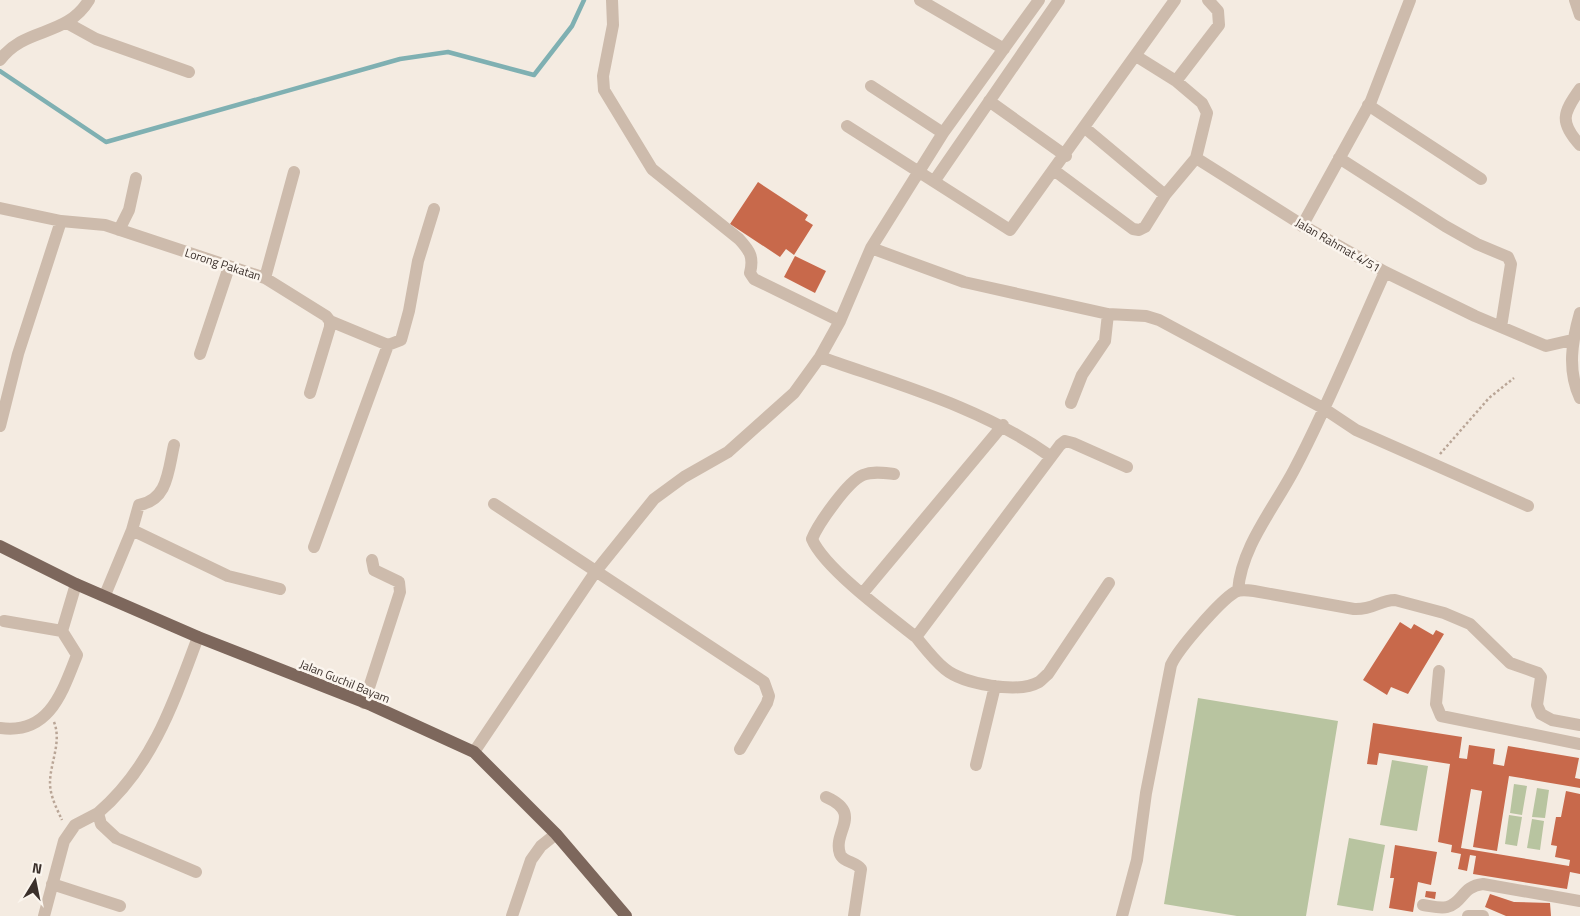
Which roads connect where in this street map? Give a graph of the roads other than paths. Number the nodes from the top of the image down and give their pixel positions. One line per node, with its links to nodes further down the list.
1 (89, 0): 11 (street)
2 (612, 0): 47 (street)
3 (920, 0): 12 (street)
4 (1039, 0): 12 (street)
5 (1059, 0): 19 (street)
6 (1176, 0): 14 (street)
7 (1208, 0): 16 (street)
8 (1410, 0): 20 (street)
9 (1575, 0): 10 (street)
10 (1580, 15)
11 (67, 23): 13 (street); 15 (street)
12 (1004, 49): 23 (street)
13 (3, 56)
14 (1136, 56): 16 (street); 22 (street)
15 (189, 72)
16 (1176, 81): 26 (street)
17 (871, 86): 23 (street)
18 (1580, 89): 24 (street)
19 (989, 101): 25 (street); 33 (street)
20 (1368, 105): 27 (street); 32 (street)
21 (847, 126): 28 (street)
22 (1085, 128): 25 (street); 34 (street)
23 (943, 133): 28 (street)
24 (1580, 145)
25 (1066, 156): 29 (street)
26 (1196, 158): 34 (street); 38 (street, Jalan Rahmat 4/51)
27 (1339, 158): 38 (street); 48 (street)
28 (920, 170): 33 (street); 40 (street)
29 (1054, 171): 33 (street); 34 (street)
30 (294, 172): 43 (street)
31 (136, 178): 39 (street)
32 (1481, 179)
33 (934, 180)
34 (1165, 195)
35 (0, 208): 37 (street, Lorong Pakatan)
36 (434, 208): 50 (street)
37 (60, 221): 39 (street, Lorong Pakatan); 57 (street)
38 (1302, 226): 42 (street, Jalan Rahmat 4/51)
39 (119, 230): 41 (street, Lorong Pakatan)
40 (871, 248): 45 (street); 47 (street)
41 (228, 267): 43 (street, Lorong Pakatan); 51 (street)
42 (1384, 272): 48 (street, Jalan Rahmat 4/51); 56 (street)
43 (265, 278): 46 (street, Lorong Pakatan)
44 (1580, 312): 49 (street)
45 (1108, 314): 55 (street); 56 (street)
46 (330, 321): 50 (street, Lorong Pakatan); 53 (street)
47 (840, 321): 52 (street)
48 (1501, 327): 49 (street, Jalan Rahmat 4/51)
49 (1572, 340): 54 (street)
50 (388, 344): 67 (street)
51 (200, 354)
52 (820, 357): 58 (street); 69 (street)
53 (310, 393)
54 (1580, 398)
55 (1071, 403)
56 (1323, 408): 64 (street); 73 (street)
57 (0, 426)
58 (1003, 426): 60 (street); 74 (street)
59 (174, 445): 65 (street)
60 (1050, 456): 61 (street); 79 (street)
61 (1127, 468)
62 (894, 474): 74 (street)
63 (494, 504): 69 (street)
64 (1528, 506)
65 (132, 530): 72 (street); 75 (street)
66 (0, 546): 71 (main road, Jalan Guchil Bayam)
67 (314, 547)
68 (372, 560): 82 (street)
69 (596, 571): 86 (street); 87 (street)
70 (1109, 583): 81 (street)
71 (76, 584): 75 (main road, Jalan Guchil Bayam); 77 (street)
72 (280, 590)
73 (1238, 591): 83 (street); 101 (street)
74 (862, 594): 79 (street)
75 (105, 595): 78 (main road, Jalan Guchil Bayam)
76 (4, 621): 77 (street)
77 (62, 631): 84 (street)
78 (198, 637): 82 (main road, Jalan Guchil Bayam); 90 (street)
79 (916, 637): 81 (street)
80 (1439, 671): 85 (street)
81 (994, 686): 88 (street)
82 (364, 702): 87 (main road, Jalan Guchil Bayam)
83 (1580, 725)
84 (0, 728)
85 (1580, 744)
86 (740, 749)
87 (474, 752): 91 (main road, Jalan Guchil Bayam)
88 (976, 765)
89 (826, 797): 100 (street)
90 (98, 813): 92 (street); 93 (street)
91 (556, 834): 98 (street); 99 (main road, Jalan Guchil Bayam)
92 (196, 872)
93 (52, 884): 96 (street); 97 (street)
94 (1580, 900): 95 (street)
95 (1423, 905)
96 (120, 906)
97 (44, 916)
98 (512, 916)
99 (626, 916)
100 (854, 916)
101 (1122, 916)
102 (1468, 916): 103 (street)
103 (1483, 916)

